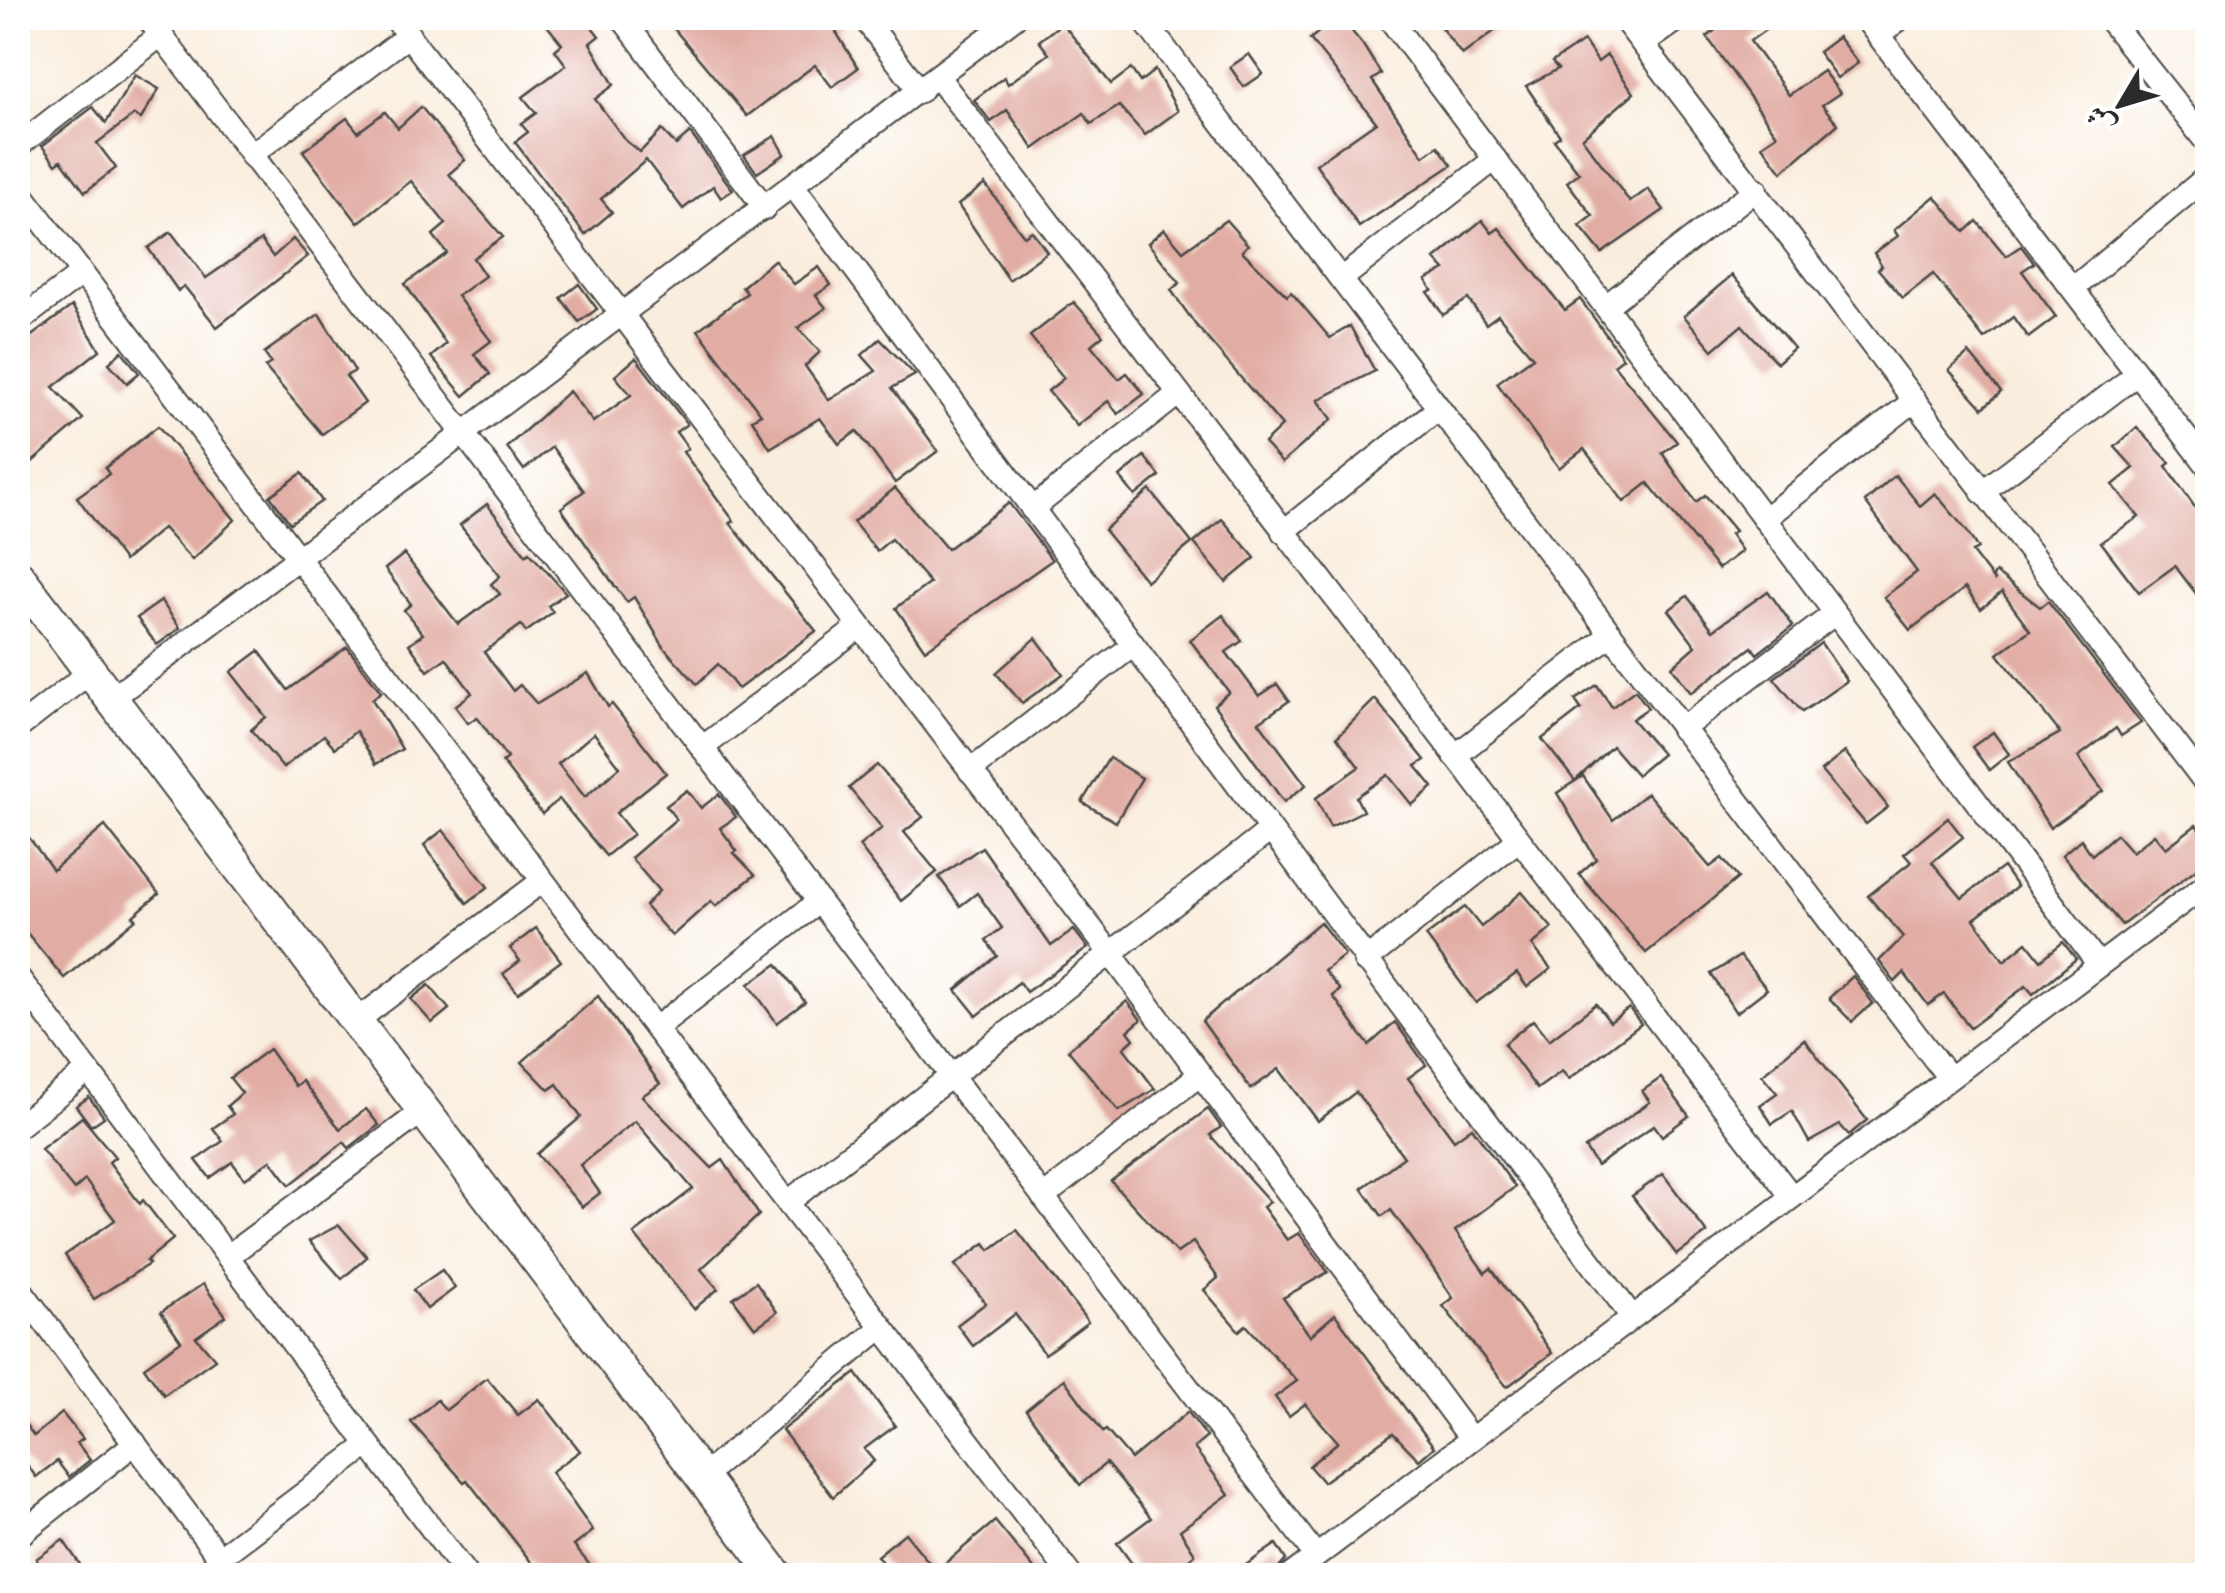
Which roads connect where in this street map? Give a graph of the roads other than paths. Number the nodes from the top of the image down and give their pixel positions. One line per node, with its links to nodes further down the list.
1 (622, 18): 23 (street)
2 (864, 18): 14 (street)
3 (1014, 18): 14 (street)
4 (1142, 18): 25 (street)
5 (1389, 18): 18 (street)
6 (1623, 18): 13 (street)
7 (1680, 18): 13 (street)
8 (1901, 18): 12 (street)
9 (2108, 18): 15 (street)
10 (154, 26): 16 (street); 17 (street)
11 (402, 26): 17 (street); 28 (street)
12 (1872, 26): 26 (street)
13 (1643, 44): 21 (street)
14 (929, 84): 20 (street); 31 (street)
15 (2208, 144)
16 (18, 146)
17 (252, 155): 34 (street)
18 (1495, 159): 25 (street); 27 (street)
19 (2208, 176): 26 (street)
20 (794, 186): 23 (street); 37 (street)
21 (1756, 188): 27 (street); 32 (street)
22 (18, 189): 24 (street)
23 (765, 208): 28 (street)
24 (81, 274): 29 (street); 40 (street)
25 (1340, 280): 33 (street)
26 (2075, 287): 30 (street)
27 (1606, 306): 38 (street)
28 (626, 314): 34 (street); 43 (street)
29 (18, 322)
30 (2137, 374): 35 (street); 36 (street)
31 (1178, 394): 37 (street); 39 (street)
32 (1915, 400): 36 (street); 38 (street)
33 (1439, 408): 39 (street); 44 (street)
34 (466, 435): 40 (street); 50 (street)
35 (2208, 466)
36 (1982, 492): 53 (street)
37 (1032, 510): 45 (street)
38 (1764, 518): 42 (street)
39 (1283, 532): 51 (street)
40 (298, 558): 47 (street); 56 (street)
41 (18, 576): 46 (street)
42 (1834, 614): 49 (street); 61 (street)
43 (859, 628): 50 (street); 52 (street)
44 (1611, 634): 49 (street); 51 (street)
45 (1132, 646): 52 (street); 54 (street)
46 (90, 672): 47 (street); 48 (street)
47 (111, 699): 63 (street)
48 (18, 728)
49 (1682, 729): 68 (street)
50 (702, 748): 58 (street)
51 (1455, 756): 55 (street)
52 (970, 771): 59 (street)
53 (2208, 786)
54 (1268, 832): 59 (street); 60 (street)
55 (1518, 840): 60 (street); 72 (street)
56 (542, 880): 63 (street); 64 (street)
57 (2208, 883): 61 (street)
58 (818, 902): 64 (street); 67 (street)
59 (1111, 954): 66 (street); 67 (street)
60 (1365, 961): 76 (street)
61 (2099, 965): 68 (street)
62 (18, 976): 65 (street)
63 (355, 1022): 69 (street)
64 (656, 1028): 73 (street)
65 (88, 1072): 70 (street); 74 (street)
66 (1198, 1076): 71 (street); 78 (street)
67 (949, 1078): 71 (street); 73 (street)
68 (1950, 1078): 72 (street)
69 (423, 1112): 74 (street); 81 (street)
70 (18, 1126)
71 (1043, 1196): 83 (street)
72 (1792, 1197): 76 (street)
73 (788, 1202): 77 (street)
74 (228, 1256): 80 (street)
75 (19, 1290): 79 (street)
76 (1632, 1317): 78 (street)
77 (882, 1326): 81 (street); 87 (street)
78 (1471, 1439): 83 (street)
79 (135, 1443): 82 (street); 84 (street)
80 (368, 1445): 84 (street); 86 (street)
81 (703, 1476): 85 (street)
82 (18, 1536)
83 (1316, 1556): 88 (street)
84 (227, 1566)
85 (769, 1573)
86 (467, 1576)
87 (1071, 1576)
88 (1290, 1576)

